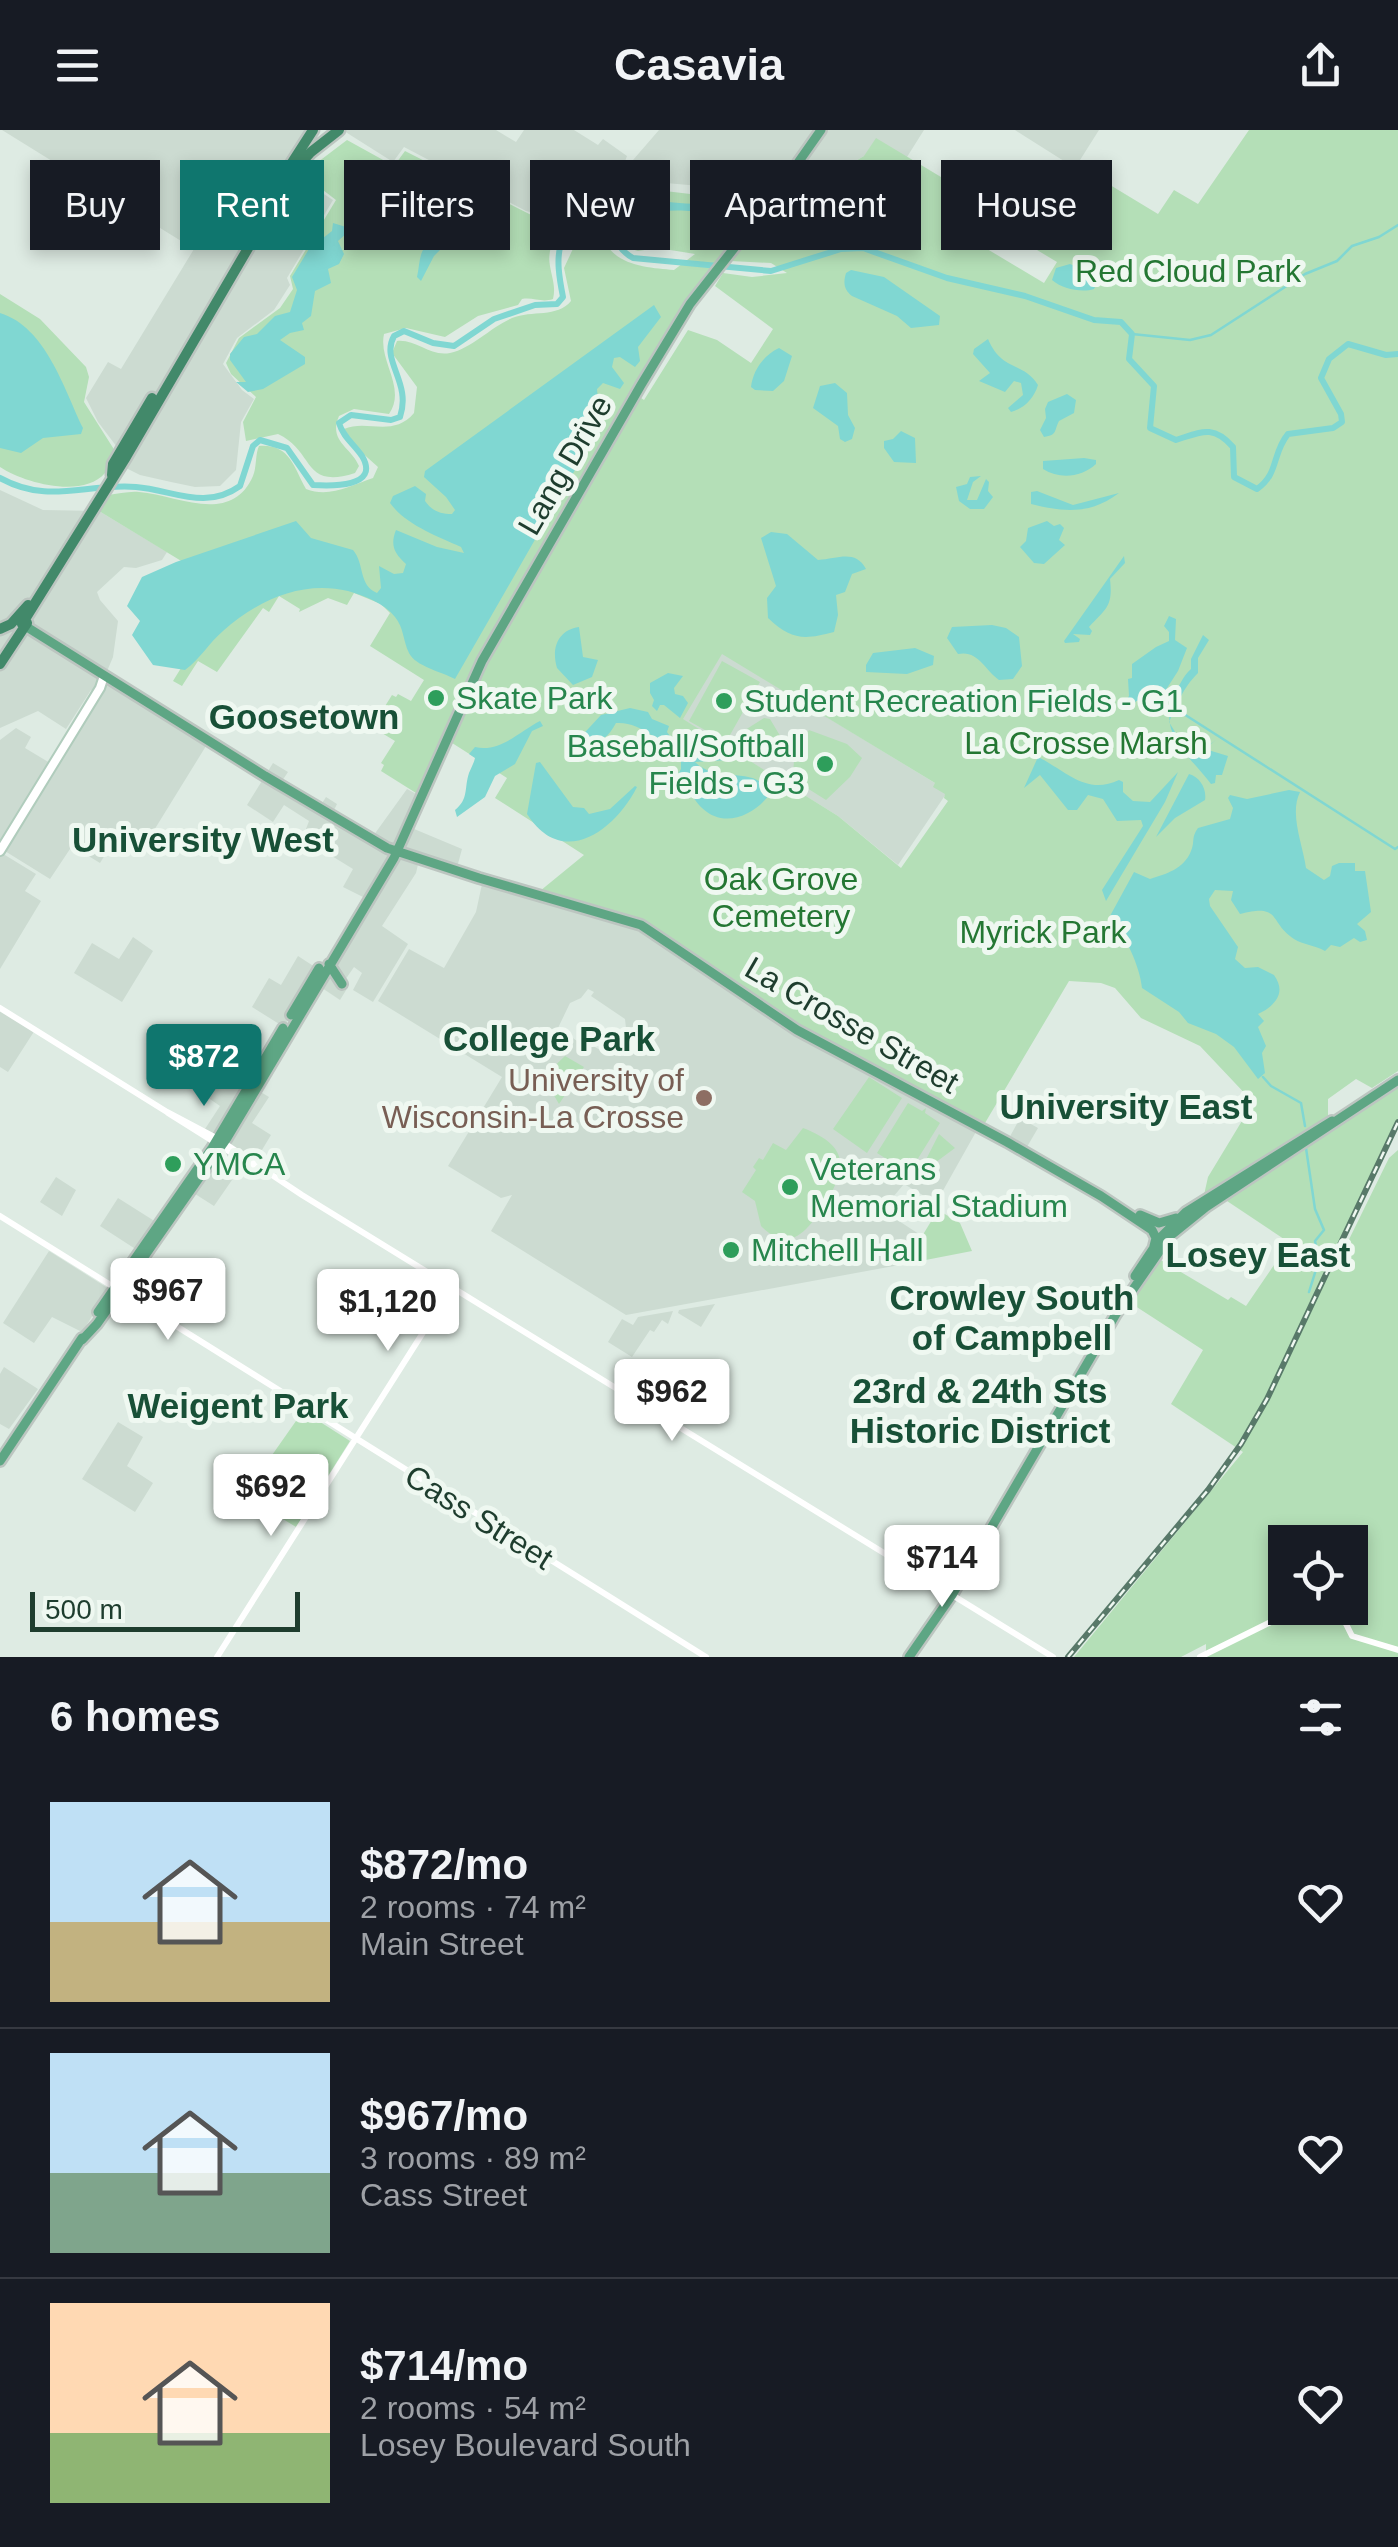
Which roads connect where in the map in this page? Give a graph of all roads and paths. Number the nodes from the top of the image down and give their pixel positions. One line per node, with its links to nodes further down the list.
1 (313, 130): 4 (highway)
2 (339, 130): 5 (highway)
3 (821, 130): 12 (main road, Lang Drive)
4 (211, 299): 5 (highway); 6 (highway)
5 (203, 323): 6 (highway)
6 (112, 476): 7 (highway)
7 (21, 623): 8 (highway); 9 (highway); 10 (main road)
8 (0, 630)
9 (0, 664)
10 (104, 676): 11 (main road); 12 (main road, La Crosse Street)
11 (0, 851)
12 (394, 853): 13 (main road); 18 (main road); 19 (main road, La Crosse Street)
13 (329, 964): 14 (main road); 18 (main road)
14 (342, 984)
15 (0, 1008): 18 (street)
16 (1398, 1080): 17 (main road)
17 (1336, 1119): 20 (main road); 23 (main road)
18 (219, 1143): 25 (street); 26 (main road)
19 (1101, 1196): 22 (main road); 22 (main road, La Crosse Street)
20 (1186, 1212): 22 (main road); 23 (main road)
21 (0, 1216): 26 (street, Cass Street)
22 (1149, 1223): 23 (main road); 24 (main road)
23 (1167, 1233): 24 (main road); 27 (main road)
24 (1154, 1246): 27 (main road)
25 (452, 1287): 29 (street); 32 (street)
26 (117, 1290): 28 (main road); 29 (street, Cass Street)
27 (1116, 1314): 32 (main road)
28 (34, 1408): 30 (main road); 31 (main road)
29 (355, 1440): 36 (street); 37 (street, Cass Street)
30 (0, 1450)
31 (0, 1461)
32 (952, 1595): 38 (main road); 39 (street)
33 (1268, 1623): 40 (street)
34 (1346, 1625): 35 (street)
35 (1398, 1650)
36 (217, 1657)
37 (706, 1657)
38 (909, 1657)
39 (1052, 1657)
40 (1200, 1657)

